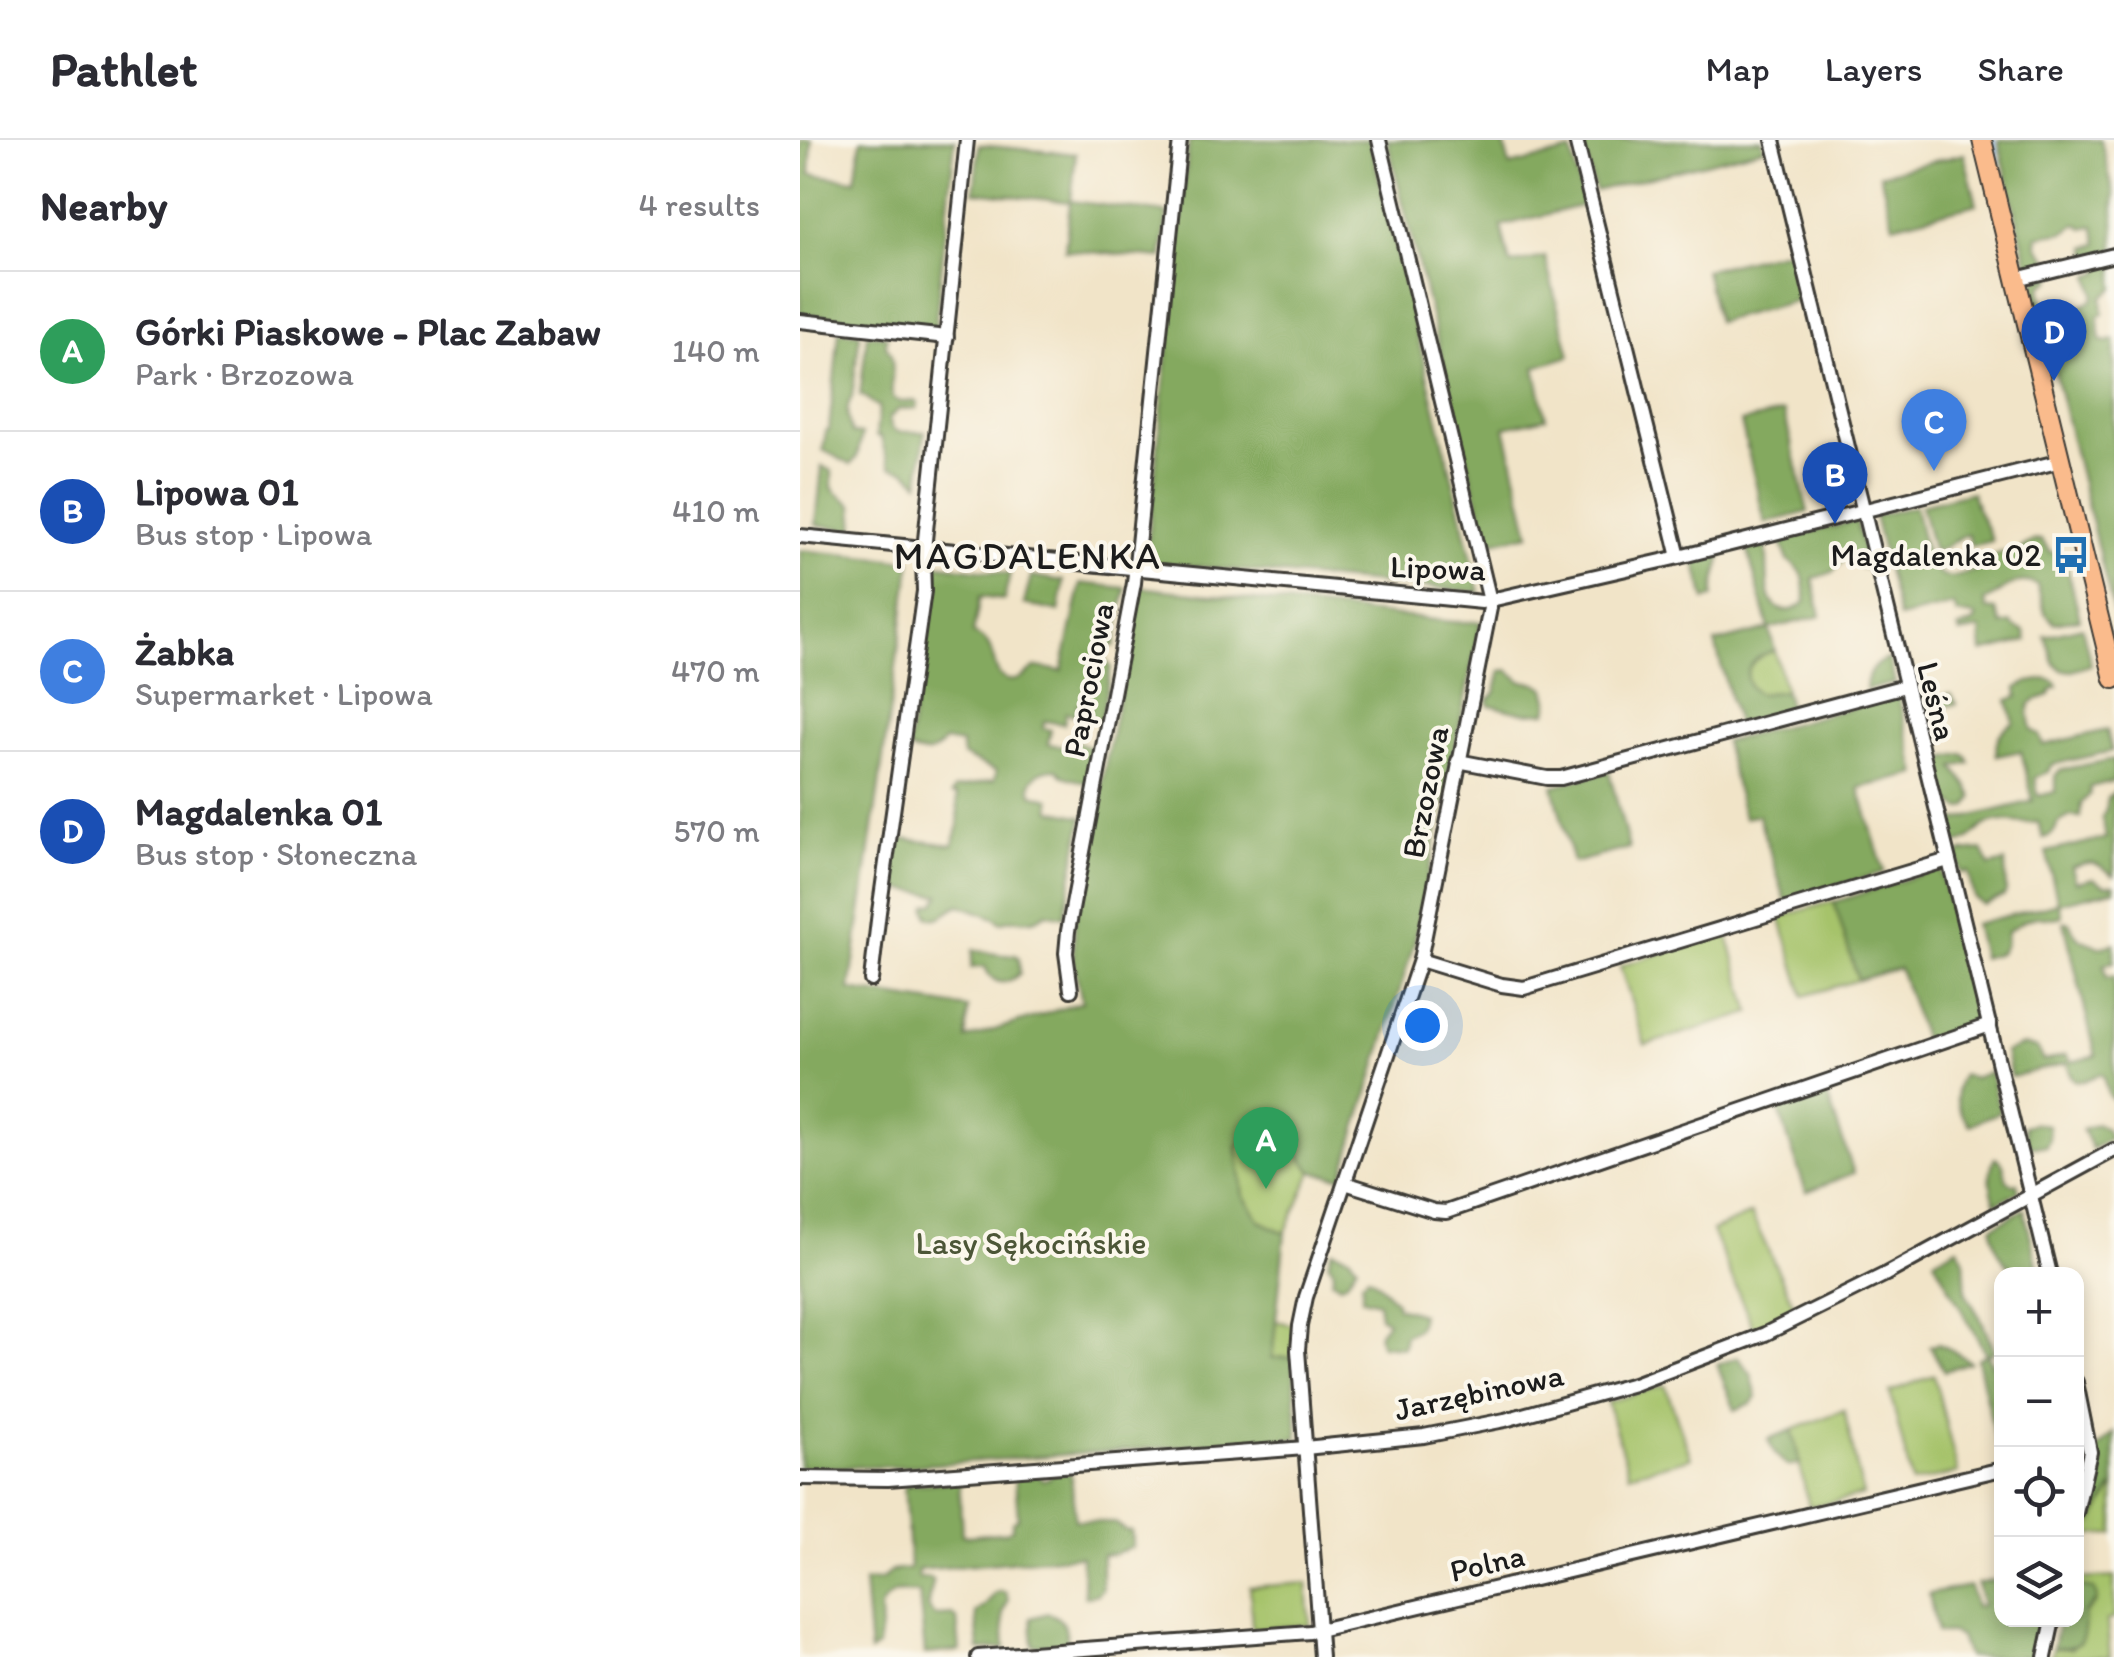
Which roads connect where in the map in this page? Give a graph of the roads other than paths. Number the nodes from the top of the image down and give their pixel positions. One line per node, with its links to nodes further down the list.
1 (968, 140): 10 (street)
2 (1180, 140): 16 (street, Paprociowa)
3 (1378, 140): 17 (street, Brzozowa)
4 (1576, 140): 15 (street)
5 (1773, 140): 12 (street, Leśna)
6 (1982, 140): 8 (main road)
7 (2114, 255): 8 (street)
8 (2016, 279): 11 (main road)
9 (800, 321): 10 (street)
10 (947, 337): 14 (street)
11 (2061, 461): 12 (street, Lipowa); 18 (main road)
12 (1862, 510): 15 (street, Lipowa); 19 (street, Leśna)
13 (800, 536): 14 (street, Lipowa)
14 (924, 550): 16 (street, Lipowa); 23 (street)
15 (1679, 556): 17 (street, Lipowa)
16 (1136, 570): 17 (street, Lipowa); 24 (street, Paprociowa)
17 (1490, 601): 20 (street, Brzozowa)
18 (2114, 680)
19 (1905, 686): 20 (street); 21 (street, Leśna)
20 (1458, 761): 22 (street, Brzozowa)
21 (1948, 860): 22 (street); 25 (street, Leśna)
22 (1420, 960): 27 (street, Brzozowa)
23 (872, 980)
24 (1072, 990)
25 (1990, 1025): 27 (street); 28 (street, Leśna)
26 (2114, 1150): 28 (street, Jarzębinowa)
27 (1345, 1183): 30 (street, Brzozowa)
28 (2031, 1196): 29 (street, Leśna); 30 (street, Jarzębinowa)
29 (2048, 1267)
30 (1305, 1448): 32 (street, Jarzębinowa); 34 (street, Brzozowa)
31 (1994, 1471): 34 (street, Polna)
32 (800, 1478)
33 (2051, 1627): 37 (street)
34 (1319, 1630): 35 (street, Polna); 36 (street, Brzozowa)
35 (978, 1657)
36 (1321, 1657)
37 (2045, 1657)

